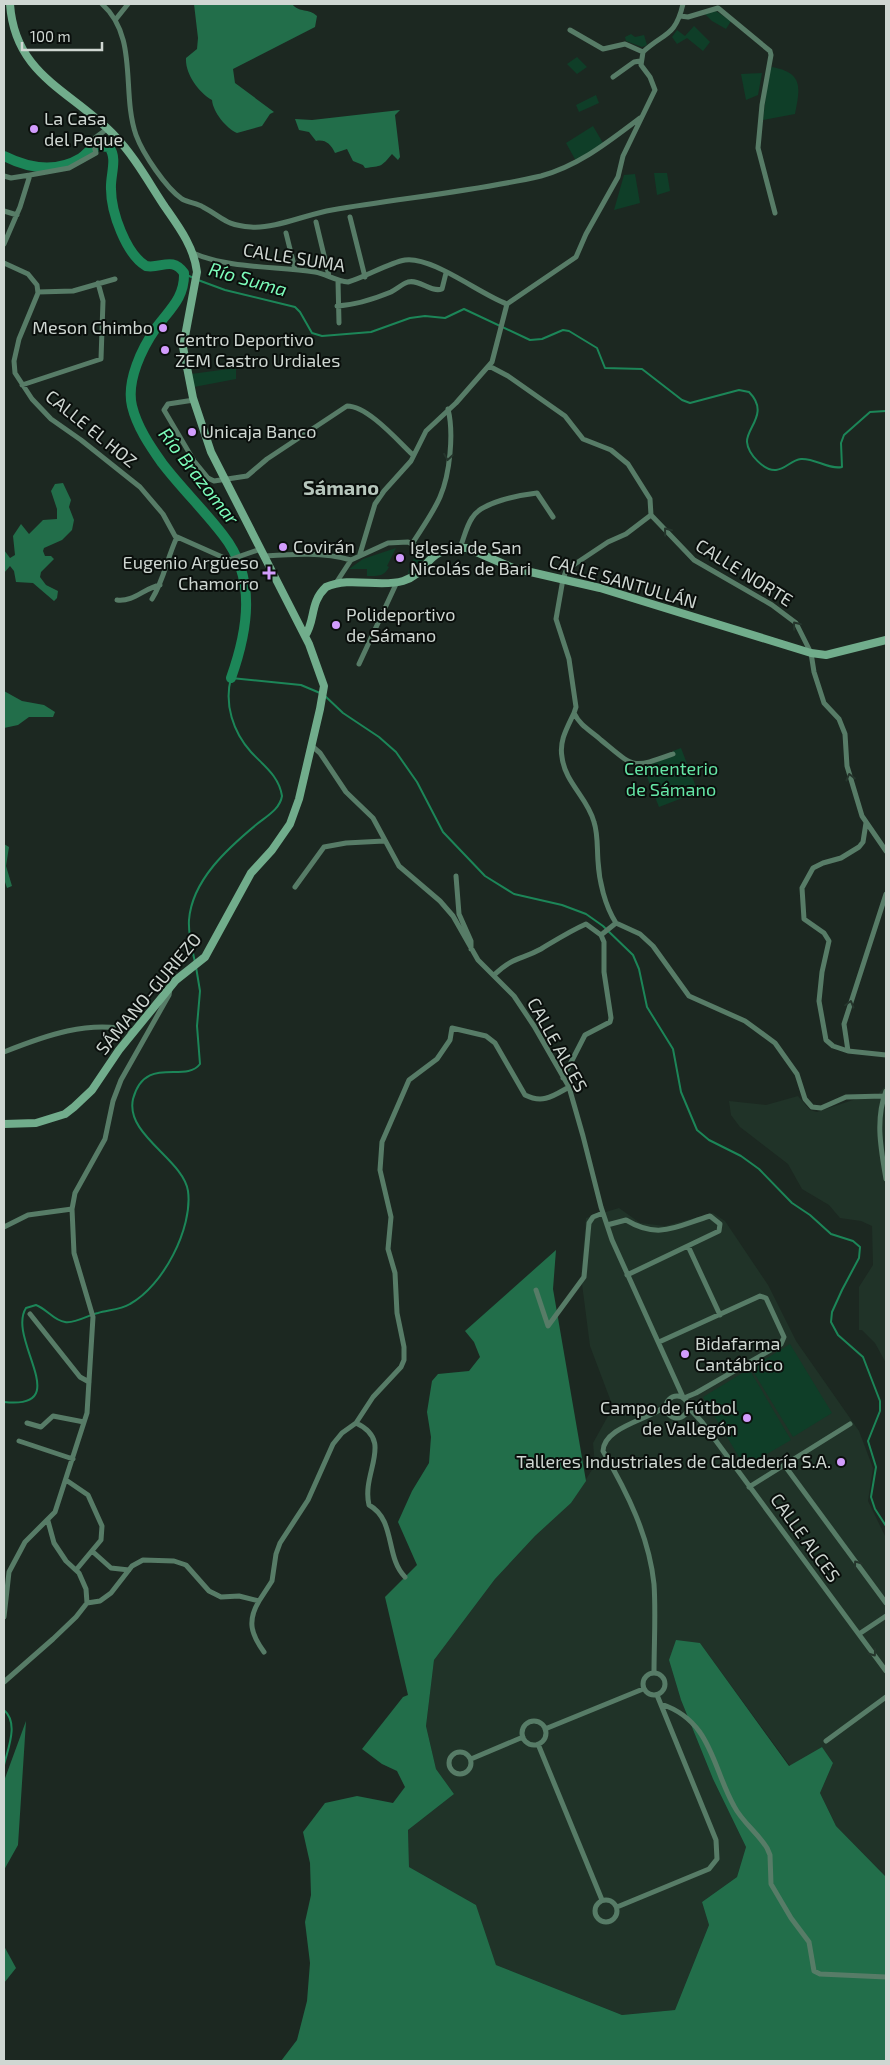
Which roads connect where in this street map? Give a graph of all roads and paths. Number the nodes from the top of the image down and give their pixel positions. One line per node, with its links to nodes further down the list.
1 (10, 4): 12 (street, SÁMANO-GURIEZO)
2 (102, 4): 6 (street)
3 (128, 4): 6 (street)
4 (683, 4): 5 (street)
5 (680, 16): 8 (street); 16 (street)
6 (116, 19): 11 (street)
7 (570, 30): 8 (street)
8 (643, 52): 9 (street)
9 (640, 61): 10 (street); 11 (street)
10 (612, 76)
11 (640, 118): 32 (street)
12 (107, 129): 13 (street); 22 (street, SÁMANO-GURIEZO)
13 (30, 175): 14 (street); 17 (street)
14 (4, 176)
15 (4, 211): 17 (street)
16 (775, 214)
17 (17, 215): 21 (street)
18 (350, 217): 27 (street)
19 (316, 222): 26 (street)
20 (286, 232): 24 (street)
21 (4, 244)
22 (193, 253): 24 (street, CALLE SUMA); 37 (street, SÁMANO-GURIEZO)
23 (4, 263): 31 (street)
24 (294, 269): 26 (street, CALLE SUMA)
25 (446, 273): 27 (street, CALLE SUMA); 32 (street, CALLE SUMA); 33 (street)
26 (329, 276): 29 (street, CALLE SUMA)
27 (365, 277): 29 (street, CALLE SUMA)
28 (115, 279): 30 (street)
29 (338, 281): 33 (street)
30 (98, 283): 31 (street); 36 (street)
31 (38, 292): 36 (street, CALLE EL HOZ)
32 (507, 304): 35 (street)
33 (337, 306): 34 (street)
34 (339, 323)
35 (489, 366): 38 (street); 41 (street)
36 (22, 384): 43 (street, CALLE EL HOZ)
37 (194, 400): 40 (street, SÁMANO-GURIEZO); 40 (street)
38 (448, 409): 39 (street); 44 (street, one-way to 44)
39 (413, 455): 40 (street); 47 (street)
40 (224, 480): 46 (street, SÁMANO-GURIEZO)
41 (651, 515): 50 (street); 58 (street, CALLE NORTE, one-way to 41)
42 (553, 518): 45 (street)
43 (177, 538): 46 (street); 53 (street)
44 (412, 544): 47 (street); 48 (street)
45 (460, 548): 48 (street, CALLE SANTULLÁN); 50 (street, CALLE SANTULLÁN)
46 (263, 553): 49 (street); 56 (street, SÁMANO-GURIEZO)
47 (360, 554): 49 (street)
48 (433, 555): 51 (street, CALLE SANTULLÁN)
49 (351, 560): 52 (street)
50 (562, 579): 58 (street, CALLE SANTULLÁN); 60 (street)
51 (398, 582): 52 (street); 59 (street)
52 (336, 583): 56 (street)
53 (160, 585): 54 (street); 55 (street)
54 (152, 598)
55 (117, 600)
56 (306, 636): 61 (street, SÁMANO-GURIEZO)
57 (886, 640): 58 (street, CALLE SANTULLÁN)
58 (811, 653): 63 (street, CALLE NORTE, one-way to 58)
59 (359, 664)
60 (574, 713): 62 (street); 69 (street)
61 (312, 746): 64 (street, CALLE ALCES); 73 (street, SÁMANO-GURIEZO)
62 (673, 754)
63 (866, 823): 65 (street, CALLE NORTE); 75 (street)
64 (384, 841): 67 (street); 71 (street, CALLE ALCES)
65 (886, 851)
66 (456, 876): 71 (street)
67 (294, 887)
68 (886, 894): 75 (street, one-way to 68)
69 (613, 925): 70 (street); 80 (street)
70 (603, 934): 72 (street); 78 (street)
71 (471, 950): 72 (street, CALLE ALCES)
72 (494, 976): 78 (street, CALLE ALCES)
73 (170, 986): 74 (street, SÁMANO-GURIEZO); 83 (street)
74 (134, 1031): 76 (street); 81 (street, SÁMANO-GURIEZO)
75 (848, 1051): 77 (street)
76 (4, 1052)
77 (886, 1055)
78 (563, 1078): 79 (street, CALLE ALCES)
79 (569, 1088): 84 (street, CALLE ALCES); 104 (street)
80 (885, 1094): 82 (street)
81 (4, 1124)
82 (886, 1179)
83 (72, 1208): 86 (street); 93 (street)
84 (603, 1214): 85 (street, CALLE ALCES); 89 (street)
85 (607, 1226): 87 (street); 88 (street, CALLE ALCES)
86 (4, 1227)
87 (688, 1246): 88 (street); 91 (street)
88 (627, 1275): 92 (street, CALLE ALCES)
89 (536, 1290)
90 (30, 1314): 93 (street)
91 (720, 1315): 92 (street); 96 (street)
92 (659, 1342): 94 (street, CALLE ALCES)
93 (89, 1382): 101 (street)
94 (678, 1384): 95 (street); 96 (street, CALLE ALCES)
95 (674, 1395): 96 (street); 97 (street)
96 (686, 1401): 100 (street); 102 (street, CALLE ALCES)
97 (666, 1406): 98 (street); 99 (street)
98 (668, 1414): 99 (street); 100 (street)
99 (653, 1415): 124 (street)
100 (684, 1415): 102 (street)
101 (84, 1422): 103 (street); 107 (street)
102 (702, 1422): 110 (street, CALLE ALCES)
103 (27, 1423)
104 (356, 1423): 115 (street); 116 (street)
105 (850, 1424): 108 (street)
106 (19, 1441): 107 (street)
107 (73, 1459): 109 (street)
108 (785, 1466): 110 (street); 118 (street, one-way to 108)
109 (66, 1480): 111 (street); 112 (street)
110 (749, 1487): 121 (street, CALLE ALCES)
111 (48, 1521): 113 (street); 120 (street)
112 (92, 1551): 113 (street); 114 (street)
113 (76, 1570): 117 (street)
114 (129, 1570): 116 (street); 117 (street)
115 (405, 1577)
116 (259, 1600): 122 (street)
117 (87, 1603): 125 (street)
118 (886, 1603)
119 (886, 1616): 121 (street)
120 (4, 1617)
121 (859, 1634): 123 (street, CALLE ALCES, one-way to 123)
122 (264, 1652)
123 (886, 1672)
124 (654, 1673): 126 (street); 127 (street)
125 (4, 1682)
126 (643, 1689): 127 (street); 130 (street)
127 (658, 1695): 129 (street)
128 (886, 1697): 132 (street)
129 (661, 1704): 136 (street); 137 (street)
130 (546, 1729): 131 (street); 133 (street)
131 (523, 1737): 133 (street); 134 (street)
132 (826, 1741)
133 (538, 1744): 135 (street)
134 (471, 1759): 134 (street)
135 (602, 1900): 136 (street); 136 (street)
136 (617, 1907)
137 (886, 1977)

